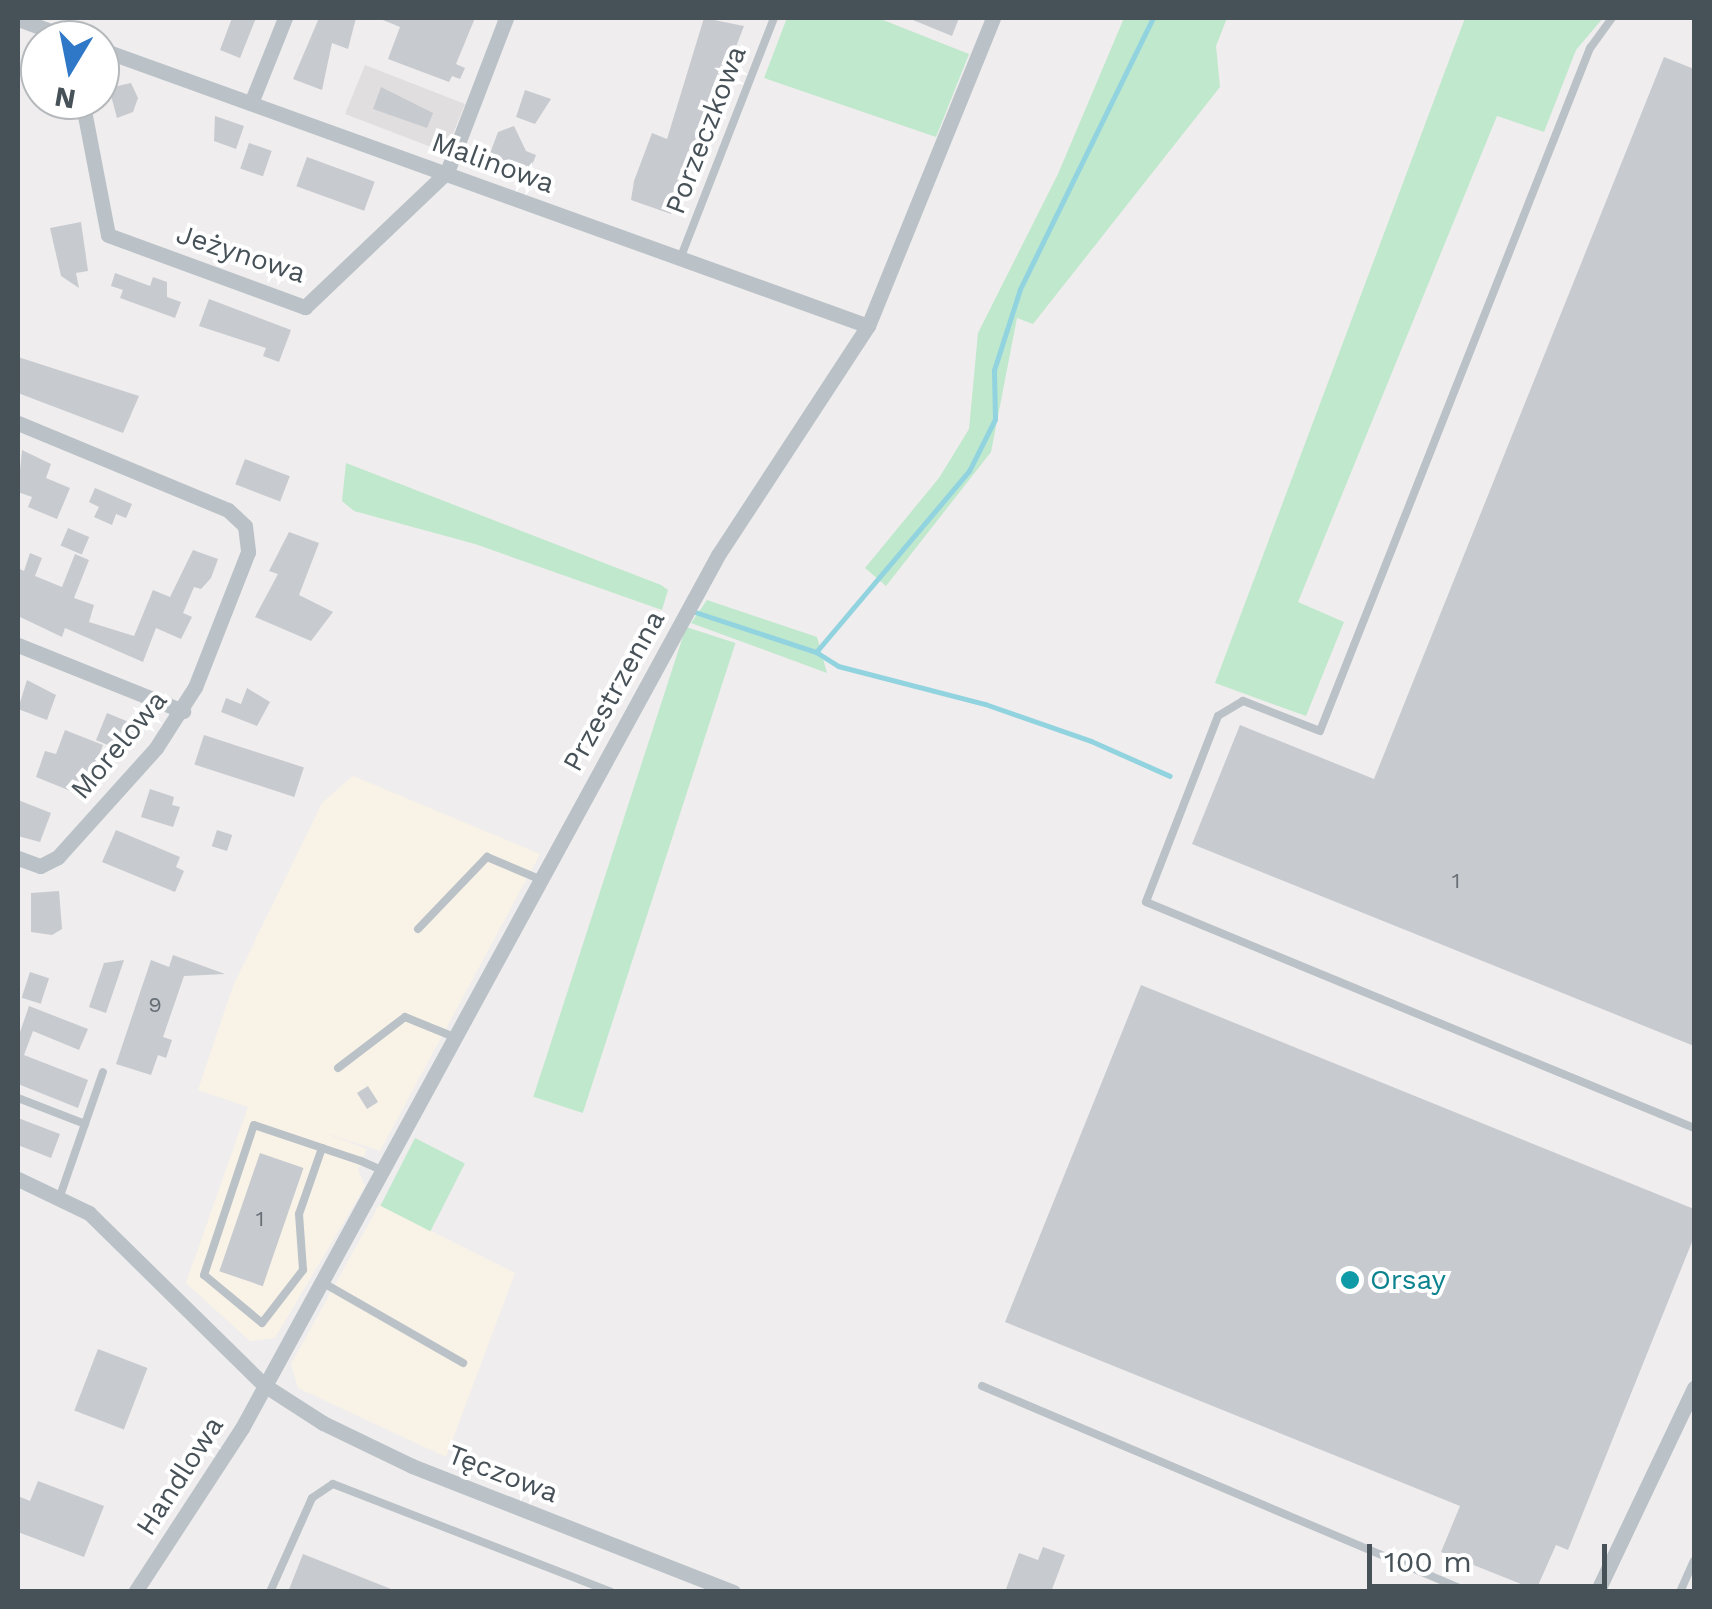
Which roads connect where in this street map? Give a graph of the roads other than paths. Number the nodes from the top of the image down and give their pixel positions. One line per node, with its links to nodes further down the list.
1 (285, 18): 7 (street)
2 (506, 18): 9 (street)
3 (774, 18): 10 (lane, Porzeczkowa)
4 (994, 18): 11 (street, Przestrzenna)
5 (1612, 18): 23 (lane)
6 (120, 56): 7 (street, Malinowa)
7 (251, 103): 9 (street, Malinowa)
8 (86, 120): 9 (street, Jeżynowa)
9 (447, 172): 10 (street, Malinowa)
10 (680, 259): 11 (street, Malinowa)
11 (868, 326): 16 (street, Przestrzenna)
12 (18, 422): 14 (street, Morelowa)
13 (18, 645): 14 (street)
14 (183, 712): 15 (street, Morelowa)
15 (18, 858)
16 (540, 879): 17 (lane); 18 (street, Przestrzenna)
17 (418, 929)
18 (454, 1037): 19 (lane); 25 (street, Przestrzenna)
19 (338, 1068)
20 (103, 1072): 22 (lane)
21 (18, 1098): 22 (lane)
22 (85, 1124): 27 (lane)
23 (1694, 1128)
24 (322, 1148): 24 (lane); 25 (lane)
25 (381, 1170): 28 (street, Przestrzenna)
26 (18, 1180): 27 (street, Tęczowa)
27 (60, 1196): 30 (street, Tęczowa)
28 (320, 1282): 29 (lane); 30 (street, Przestrzenna)
29 (463, 1362)
30 (264, 1385): 34 (street, Handlowa); 37 (street, Tęczowa)
31 (982, 1386): 38 (lane)
32 (1694, 1388): 39 (street)
33 (1694, 1560): 40 (lane)
34 (134, 1592)
35 (270, 1592): 36 (lane)
36 (612, 1592)
37 (733, 1592)
38 (1469, 1592)
39 (1598, 1592)
40 (1680, 1592)

